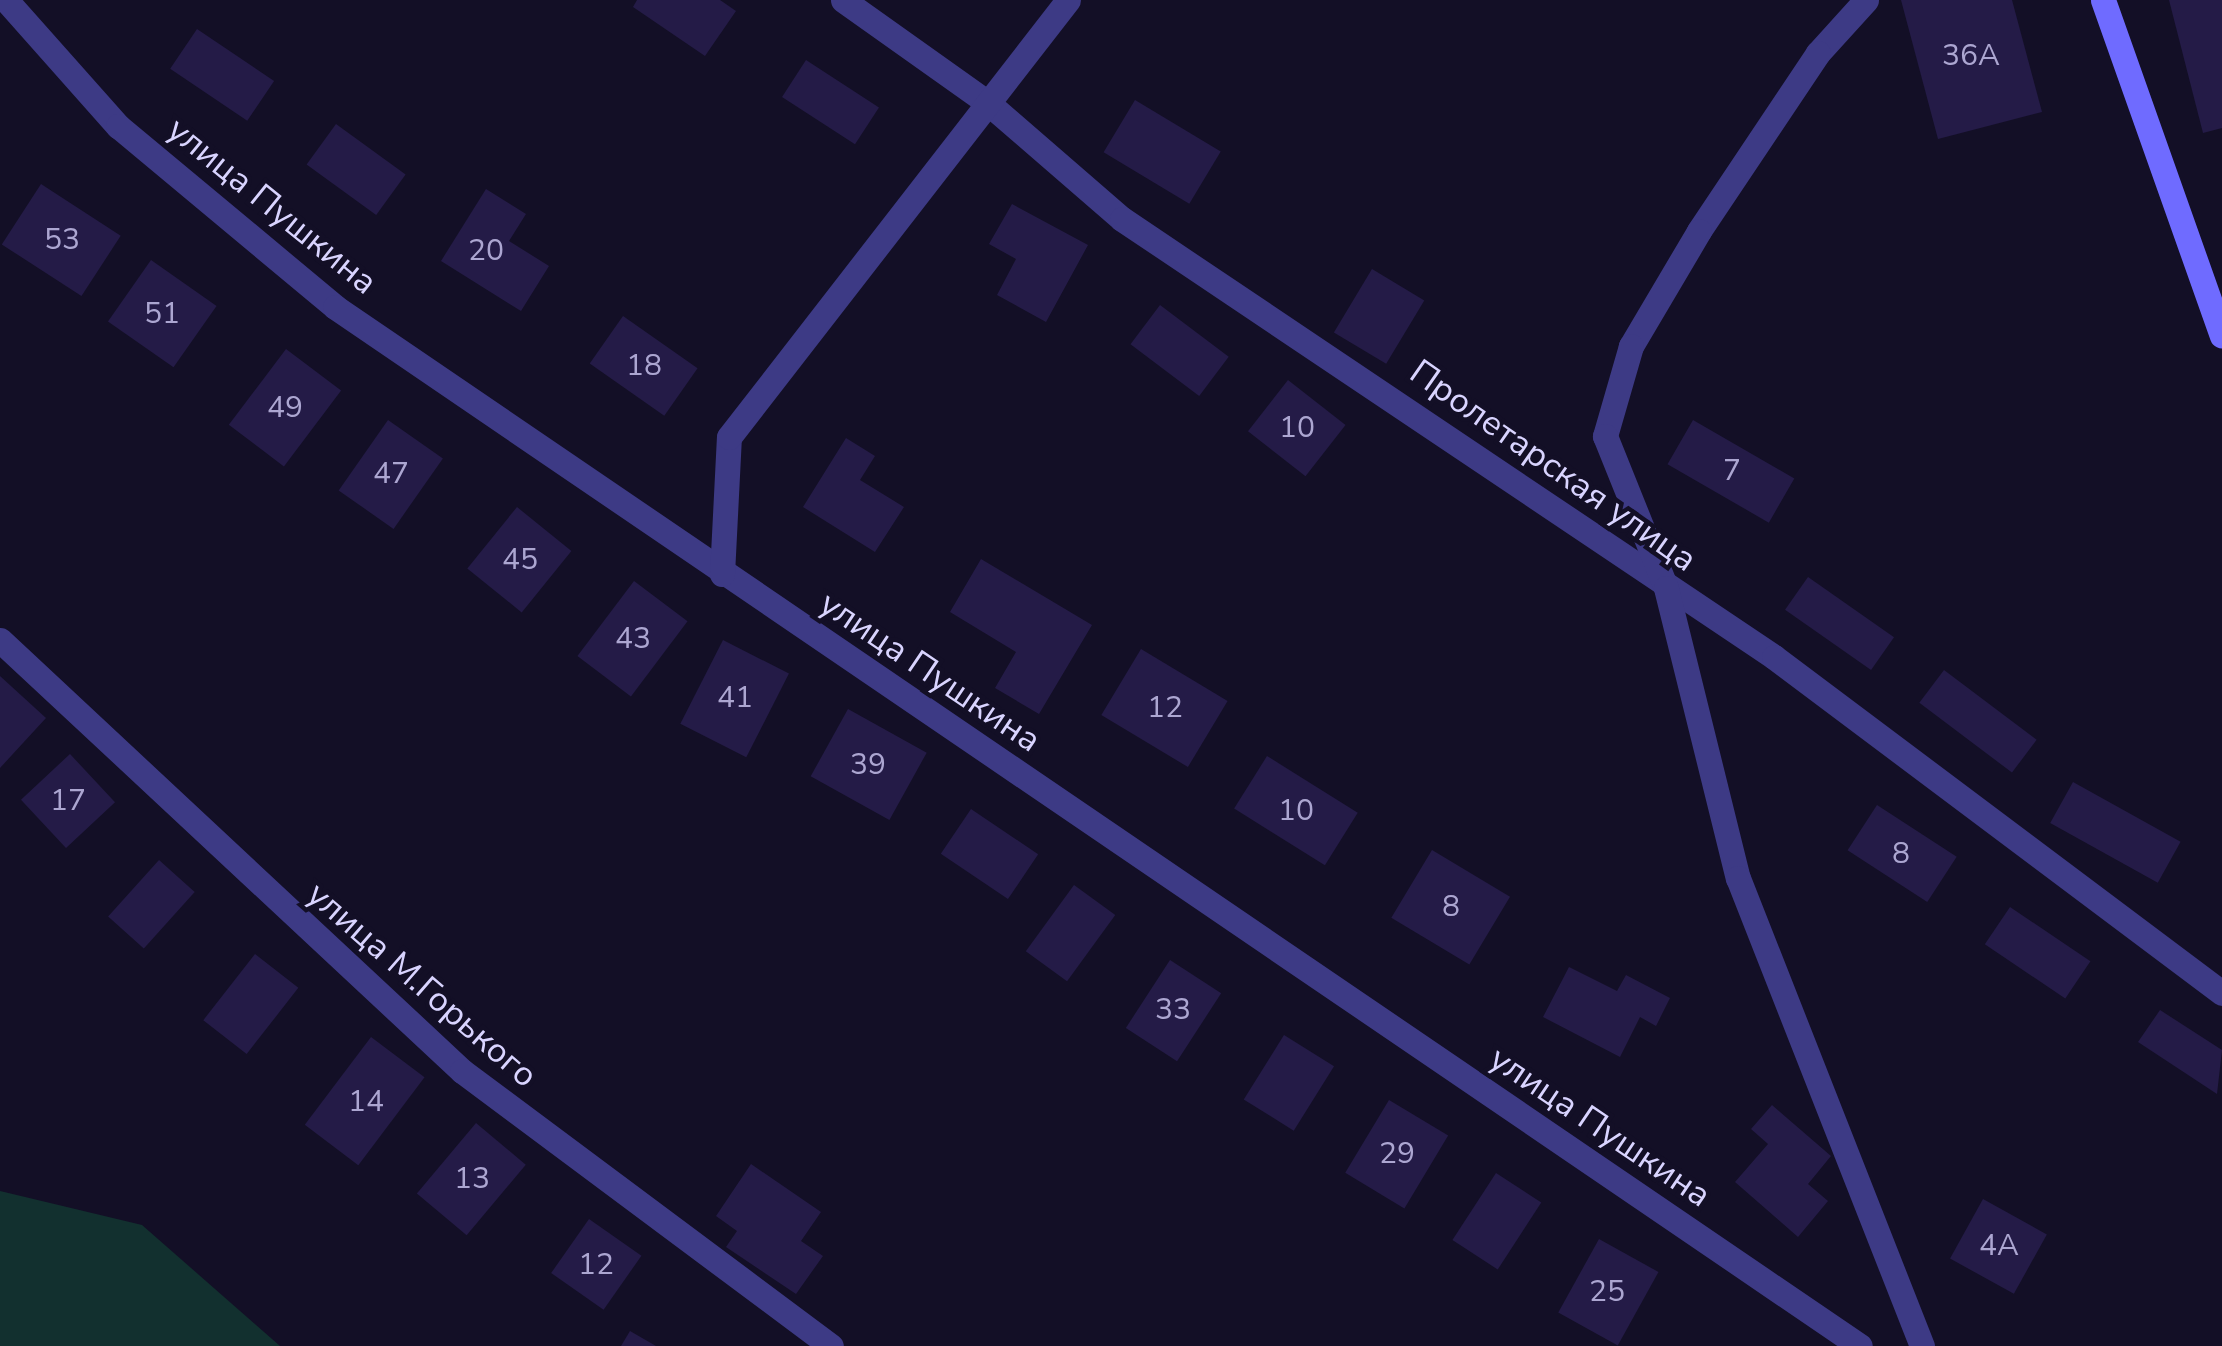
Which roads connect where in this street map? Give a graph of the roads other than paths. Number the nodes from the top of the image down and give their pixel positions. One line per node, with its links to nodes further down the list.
1 (6, 0): 8 (street, улица Пушкина)
2 (842, 0): 6 (street, Пролетарская улица)
3 (1068, 0): 6 (street)
4 (1866, 0): 9 (street)
5 (2103, 0): 7 (street)
6 (988, 103): 8 (street); 9 (street, Пролетарская улица)
7 (2222, 336)
8 (722, 574): 13 (street, улица Пушкина)
9 (1665, 586): 11 (street, Пролетарская улица); 14 (street)
10 (0, 640): 12 (street, улица М.Горького)
11 (2222, 993)
12 (830, 1346)
13 (1860, 1346)
14 (1922, 1346)

